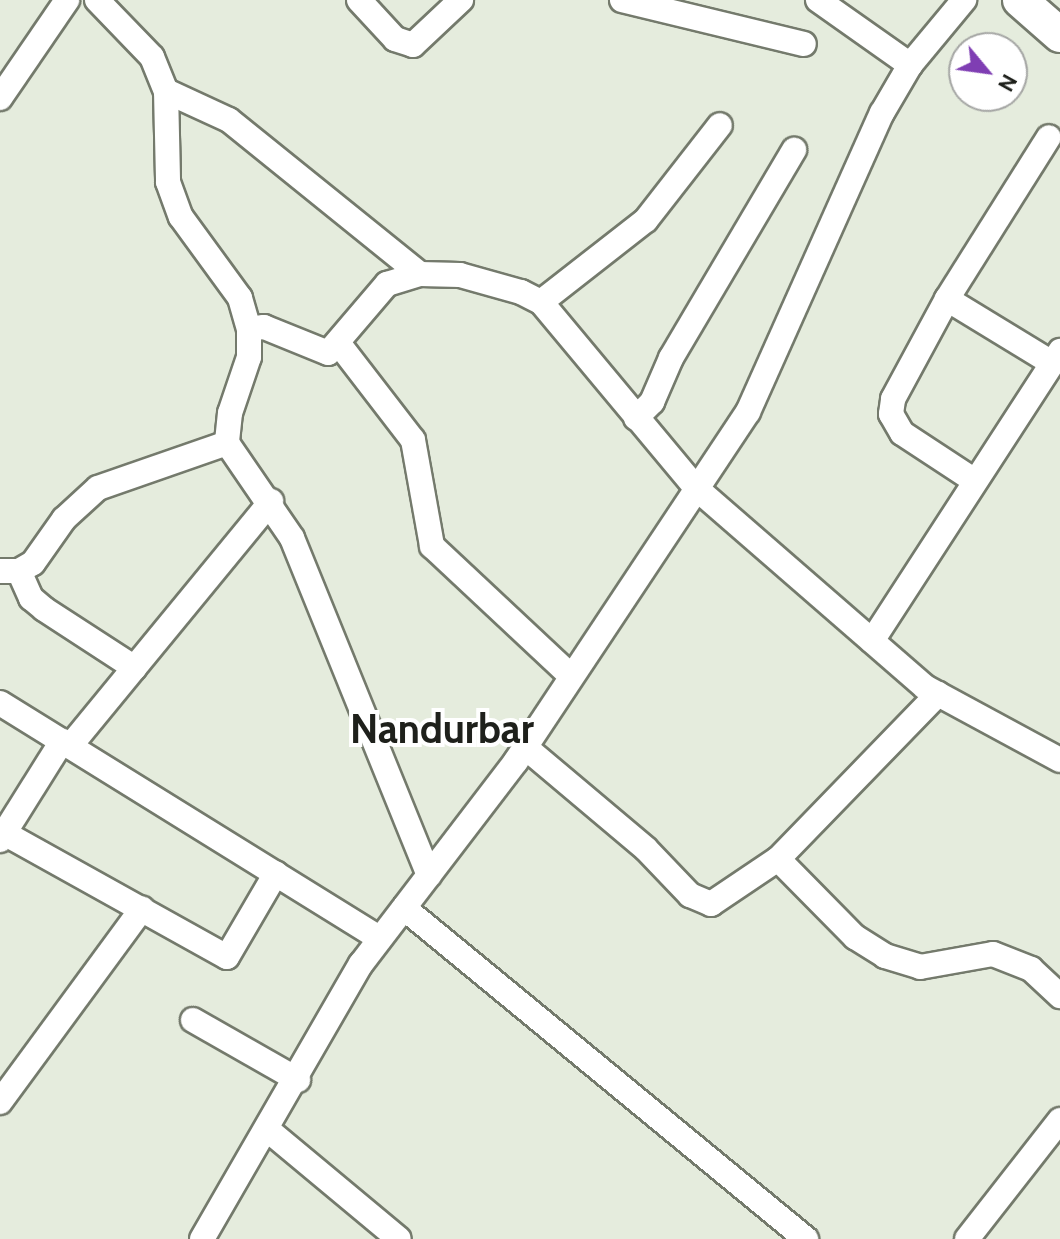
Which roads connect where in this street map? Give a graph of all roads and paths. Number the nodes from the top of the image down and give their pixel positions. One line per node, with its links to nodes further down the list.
1 (67, 0): 13 (street)
2 (97, 0): 12 (street)
3 (359, 0): 4 (street)
4 (461, 0)
5 (622, 0): 10 (street)
6 (818, 0): 11 (street)
7 (964, 0): 11 (street)
8 (1020, 0): 9 (street)
9 (1059, 31)
10 (804, 44)
11 (910, 65): 26 (street)
12 (166, 91): 17 (street); 20 (street)
13 (0, 98)
14 (720, 125): 19 (street)
15 (1049, 137): 18 (street)
16 (794, 150): 23 (street)
17 (420, 274): 19 (street); 21 (street)
18 (947, 299): 22 (street); 25 (street)
19 (541, 302): 23 (street)
20 (249, 329): 21 (street); 24 (street)
21 (339, 344): 31 (street)
22 (1056, 357): 25 (street)
23 (636, 418): 26 (street)
24 (227, 443): 27 (street); 28 (street)
25 (975, 481): 29 (street)
26 (696, 488): 29 (street); 31 (street)
27 (271, 501): 30 (street); 40 (street)
28 (9, 571): 30 (street)
29 (872, 641): 32 (street)
30 (135, 668): 34 (street)
31 (571, 676): 35 (street)
32 (938, 694): 36 (street); 38 (street)
33 (0, 703): 34 (street)
34 (66, 743): 37 (street); 39 (street)
35 (525, 747): 38 (street); 40 (street)
36 (1060, 760)
37 (2, 836): 42 (street)
38 (778, 859): 44 (street)
39 (276, 873): 42 (street); 43 (street)
40 (429, 875): 41 (street)
41 (404, 908): 43 (street); 52 (street)
42 (142, 909): 47 (street)
43 (380, 939): 46 (street)
44 (1060, 996)
45 (193, 1020): 46 (street)
46 (298, 1080): 49 (street)
47 (0, 1102)
48 (1060, 1120): 53 (street)
49 (268, 1130): 50 (street); 51 (street)
50 (202, 1239)
51 (399, 1239)
52 (806, 1239)
53 (967, 1239)

